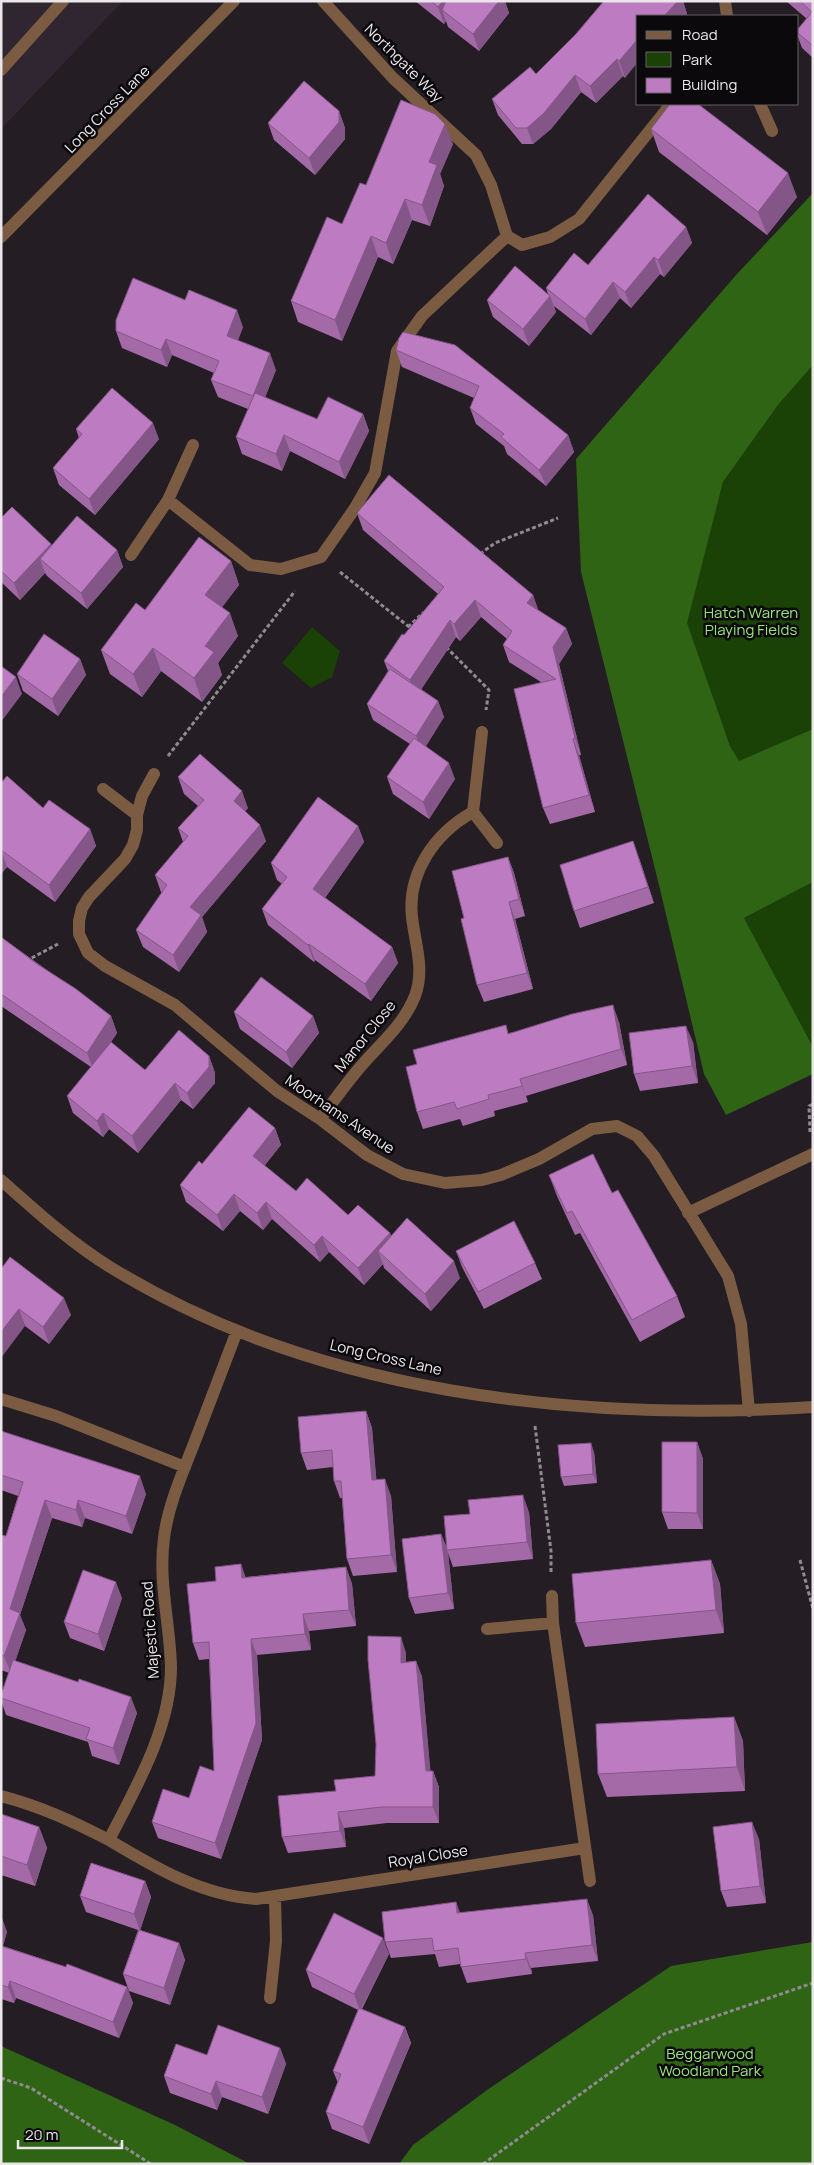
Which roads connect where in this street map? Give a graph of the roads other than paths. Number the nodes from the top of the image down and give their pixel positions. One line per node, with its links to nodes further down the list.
1 (63, 1): 6 (street)
2 (234, 1): 11 (street, Long Cross Lane)
3 (323, 1): 10 (street, Northgate Way)
4 (725, 1): 5 (street)
5 (728, 15)
6 (1, 70)
7 (670, 105): 10 (street)
8 (760, 105): 9 (street)
9 (772, 131)
10 (507, 236): 13 (street)
11 (1, 237)
12 (192, 446): 13 (street)
13 (168, 500): 14 (street)
14 (131, 555)
15 (482, 732): 18 (street)
16 (154, 774): 19 (street)
17 (103, 790): 19 (street)
18 (473, 812): 20 (street); 21 (street, Manor Close)
19 (136, 815): 21 (street, Moorhams Avenue)
20 (497, 843)
21 (320, 1119): 24 (street, Moorhams Avenue)
22 (813, 1154): 24 (street)
23 (1, 1180): 25 (street, Long Cross Lane)
24 (688, 1213): 28 (street, Moorhams Avenue)
25 (237, 1331): 28 (street, Long Cross Lane); 29 (street, Majestic Road)
26 (1, 1399): 29 (street)
27 (813, 1407): 28 (street, Long Cross Lane)
28 (748, 1411)
29 (185, 1467): 34 (street, Majestic Road)
30 (552, 1596): 31 (street)
31 (553, 1623): 32 (street); 35 (street)
32 (487, 1629)
33 (1, 1796): 34 (street)
34 (109, 1840): 37 (street, Royal Close)
35 (585, 1848): 36 (street); 37 (street, Royal Close)
36 (590, 1881)
37 (275, 1897): 38 (street)
38 (270, 1998)

